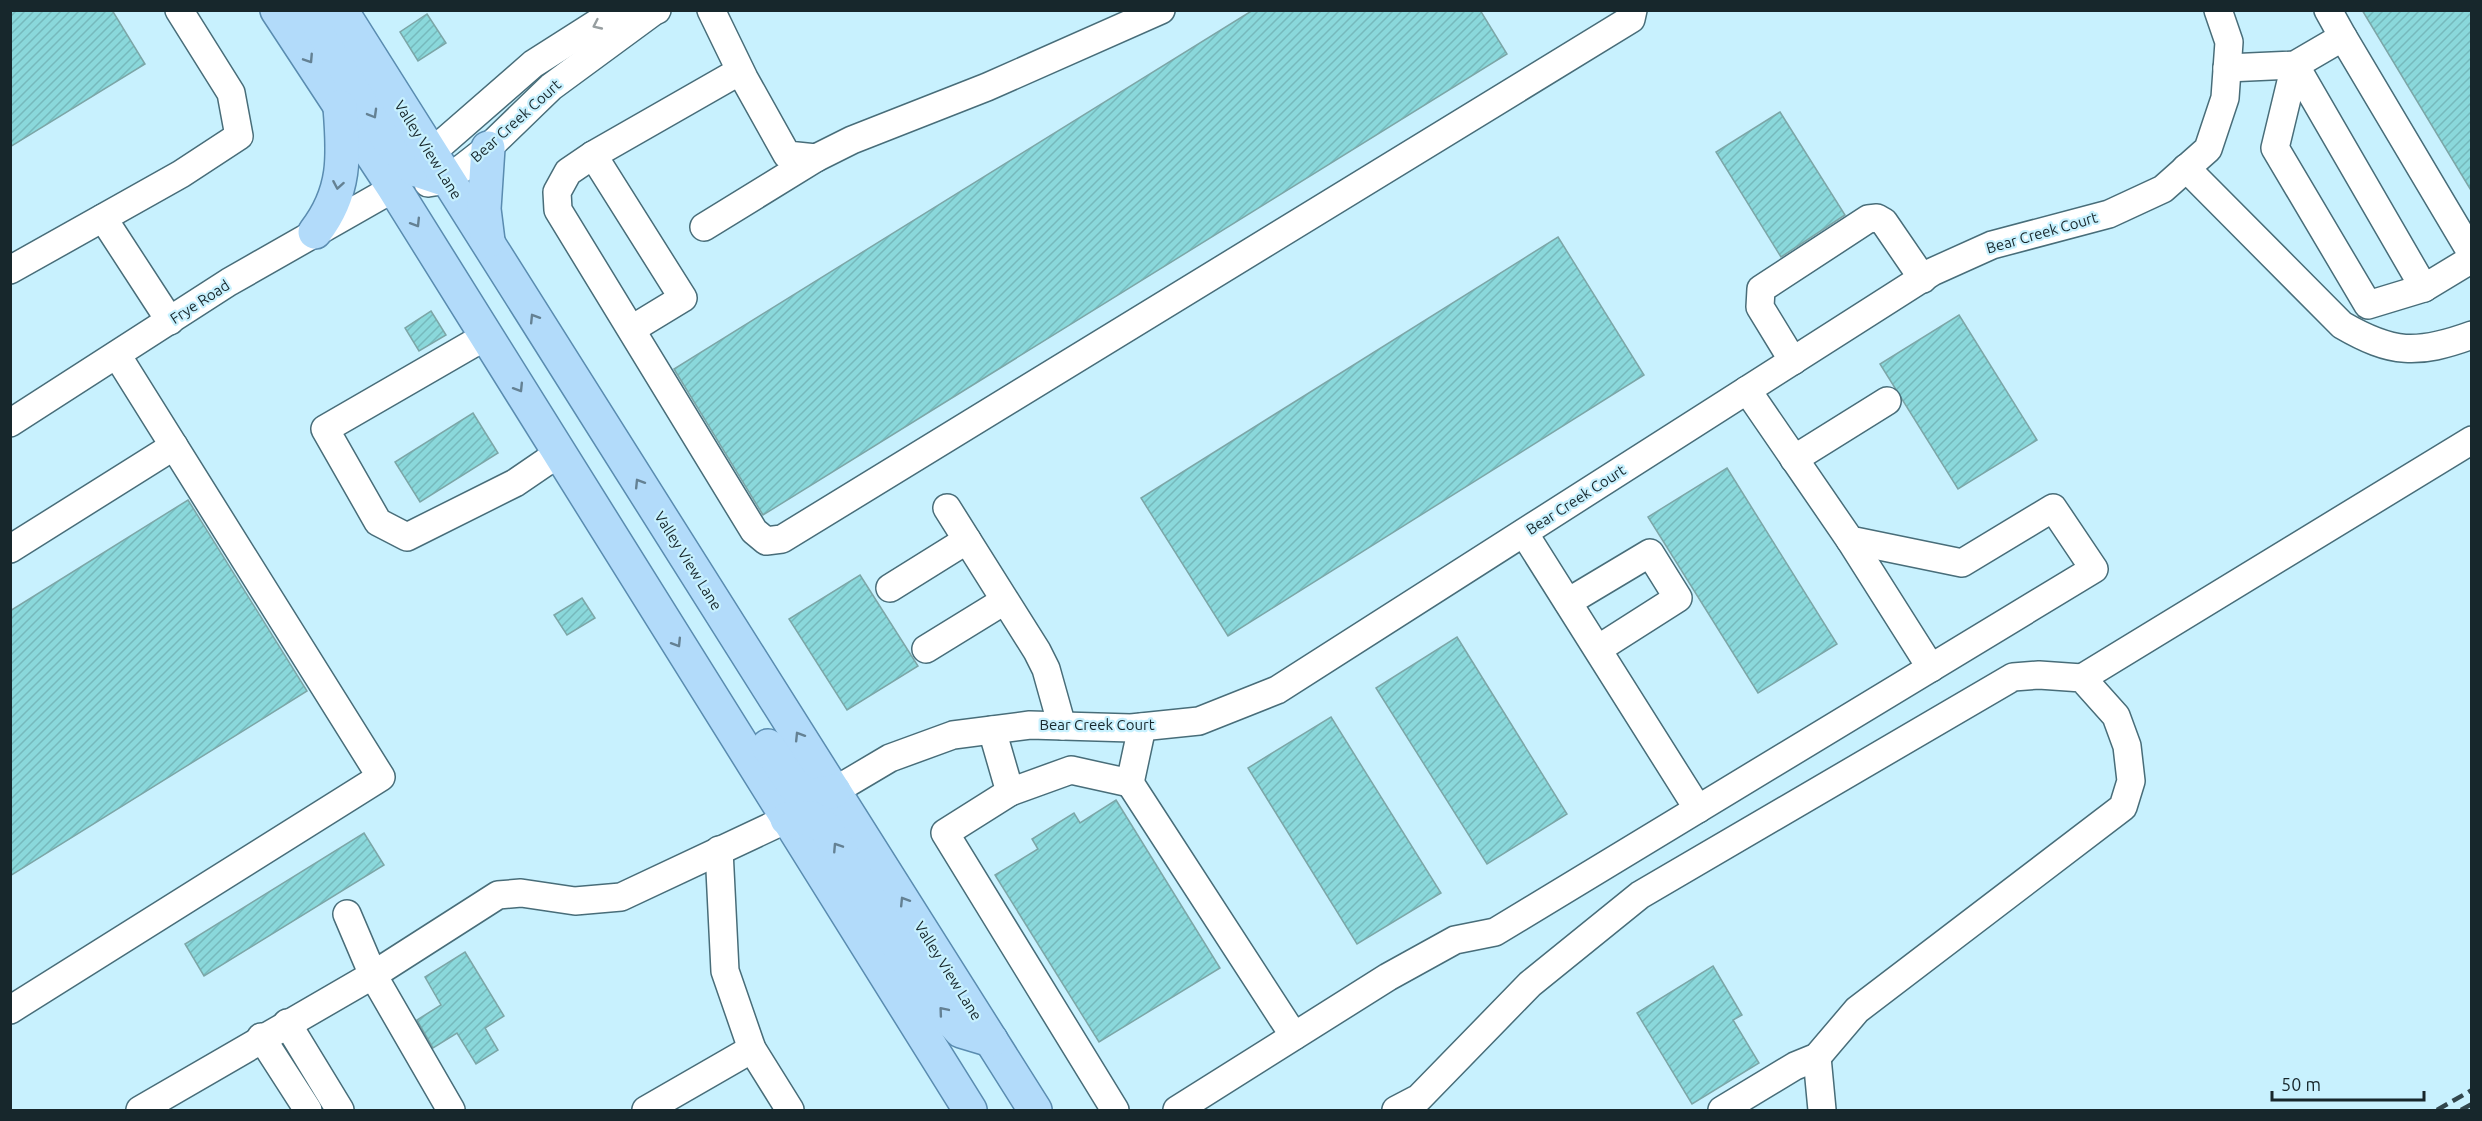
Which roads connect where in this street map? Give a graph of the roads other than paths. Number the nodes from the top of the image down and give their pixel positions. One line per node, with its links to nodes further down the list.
1 (179, 10): 22 (street)
2 (277, 10): 15 (main road, Valley View Lane, one-way to 15)
3 (310, 10): 20 (main road, one-way to 20)
4 (341, 10): 20 (main road, Valley View Lane)
5 (711, 10): 14 (street)
6 (1161, 10): 18 (street)
7 (1633, 10): 32 (street)
8 (2218, 10): 13 (street, Bear Creek Court)
9 (2328, 10): 11 (street)
10 (655, 11): 16 (street, Bear Creek Court); 20 (street, Bear Creek Court, one-way to 20)
11 (2343, 37): 12 (street); 26 (street)
12 (2295, 65): 13 (street); 30 (street); 30 (street)
13 (2227, 68): 19 (street, Bear Creek Court)
14 (740, 71): 17 (street); 18 (street)
15 (340, 106): 20 (main road, Valley View Lane); 24 (main road, one-way to 24)
16 (488, 148): 21 (street, Bear Creek Court); 25 (main road)
17 (593, 155): 32 (street); 32 (street)
18 (816, 158): 23 (street)
19 (2186, 168): 29 (street, Bear Creek Court); 33 (street)
20 (412, 170): 21 (main road, Valley View Lane); 21 (street, Bear Creek Court); 24 (street, Frye Road); 34 (main road, Valley View Lane, one-way to 34)
21 (447, 180): 25 (main road, Valley View Lane)
22 (103, 218): 28 (street); 31 (street)
23 (704, 227)
24 (315, 232): 31 (street, Frye Road)
25 (488, 246): 61 (main road, Valley View Lane, one-way to 25)
26 (2472, 254)
27 (2472, 259): 30 (street)
28 (10, 270)
29 (1923, 279): 36 (street, Bear Creek Court); 36 (street)
30 (2424, 288)
31 (170, 321): 35 (street, Frye Road)
32 (632, 329)
33 (2472, 335)
34 (486, 336): 42 (main road, Valley View Lane, one-way to 42); 42 (street)
35 (117, 355): 39 (street, Frye Road); 41 (street)
36 (1793, 361): 37 (street, Bear Creek Court)
37 (1747, 390): 43 (street); 45 (street, Bear Creek Court)
38 (1887, 401): 43 (street)
39 (10, 423)
40 (2472, 440): 56 (street)
41 (174, 446): 48 (street); 68 (street)
42 (559, 453): 49 (main road, Valley View Lane)
43 (1794, 459): 47 (street)
44 (947, 508): 46 (street)
45 (1524, 533): 52 (street); 58 (street, Bear Creek Court)
46 (967, 540): 50 (street); 51 (street)
47 (1850, 540): 55 (street); 55 (street)
48 (10, 549)
49 (630, 567): 61 (main road); 64 (main road, Valley View Lane, one-way to 64)
50 (890, 588)
51 (1004, 601): 53 (street); 57 (street)
52 (1568, 602): 54 (street); 54 (street)
53 (926, 649)
54 (1598, 649): 63 (street)
55 (1932, 668): 63 (street)
56 (2082, 678): 74 (street); 85 (street)
57 (1062, 726): 58 (street, Bear Creek Court); 59 (street, Bear Creek Court)
58 (1142, 727): 60 (street)
59 (992, 730): 61 (street, Bear Creek Court); 62 (street)
60 (1130, 783): 62 (street); 70 (street)
61 (834, 791): 64 (street, Bear Creek Court); 72 (main road, Valley View Lane, one-way to 61)
62 (1010, 792): 83 (street)
63 (1698, 809): 70 (street)
64 (787, 819): 65 (street, Bear Creek Court); 72 (main road, one-way to 64); 81 (main road, Valley View Lane)
65 (719, 850): 67 (street, Bear Creek Court); 73 (street)
66 (347, 914): 67 (street)
67 (373, 975): 69 (street, Bear Creek Court); 78 (street)
68 (10, 1010)
69 (287, 1023): 71 (street, Bear Creek Court); 77 (street)
70 (1294, 1036): 84 (street)
71 (261, 1037): 75 (street, Bear Creek Court); 76 (street)
72 (991, 1040): 82 (main road, Valley View Lane)
73 (752, 1049): 79 (street); 80 (street)
74 (1817, 1057): 86 (street); 87 (street)
75 (140, 1110)
76 (308, 1110)
77 (340, 1110)
78 (451, 1110)
79 (646, 1110)
80 (790, 1110)
81 (970, 1110)
82 (1035, 1110)
83 (1115, 1110)
84 (1177, 1110)
85 (1396, 1110)
86 (1722, 1110)
87 (1822, 1110)

